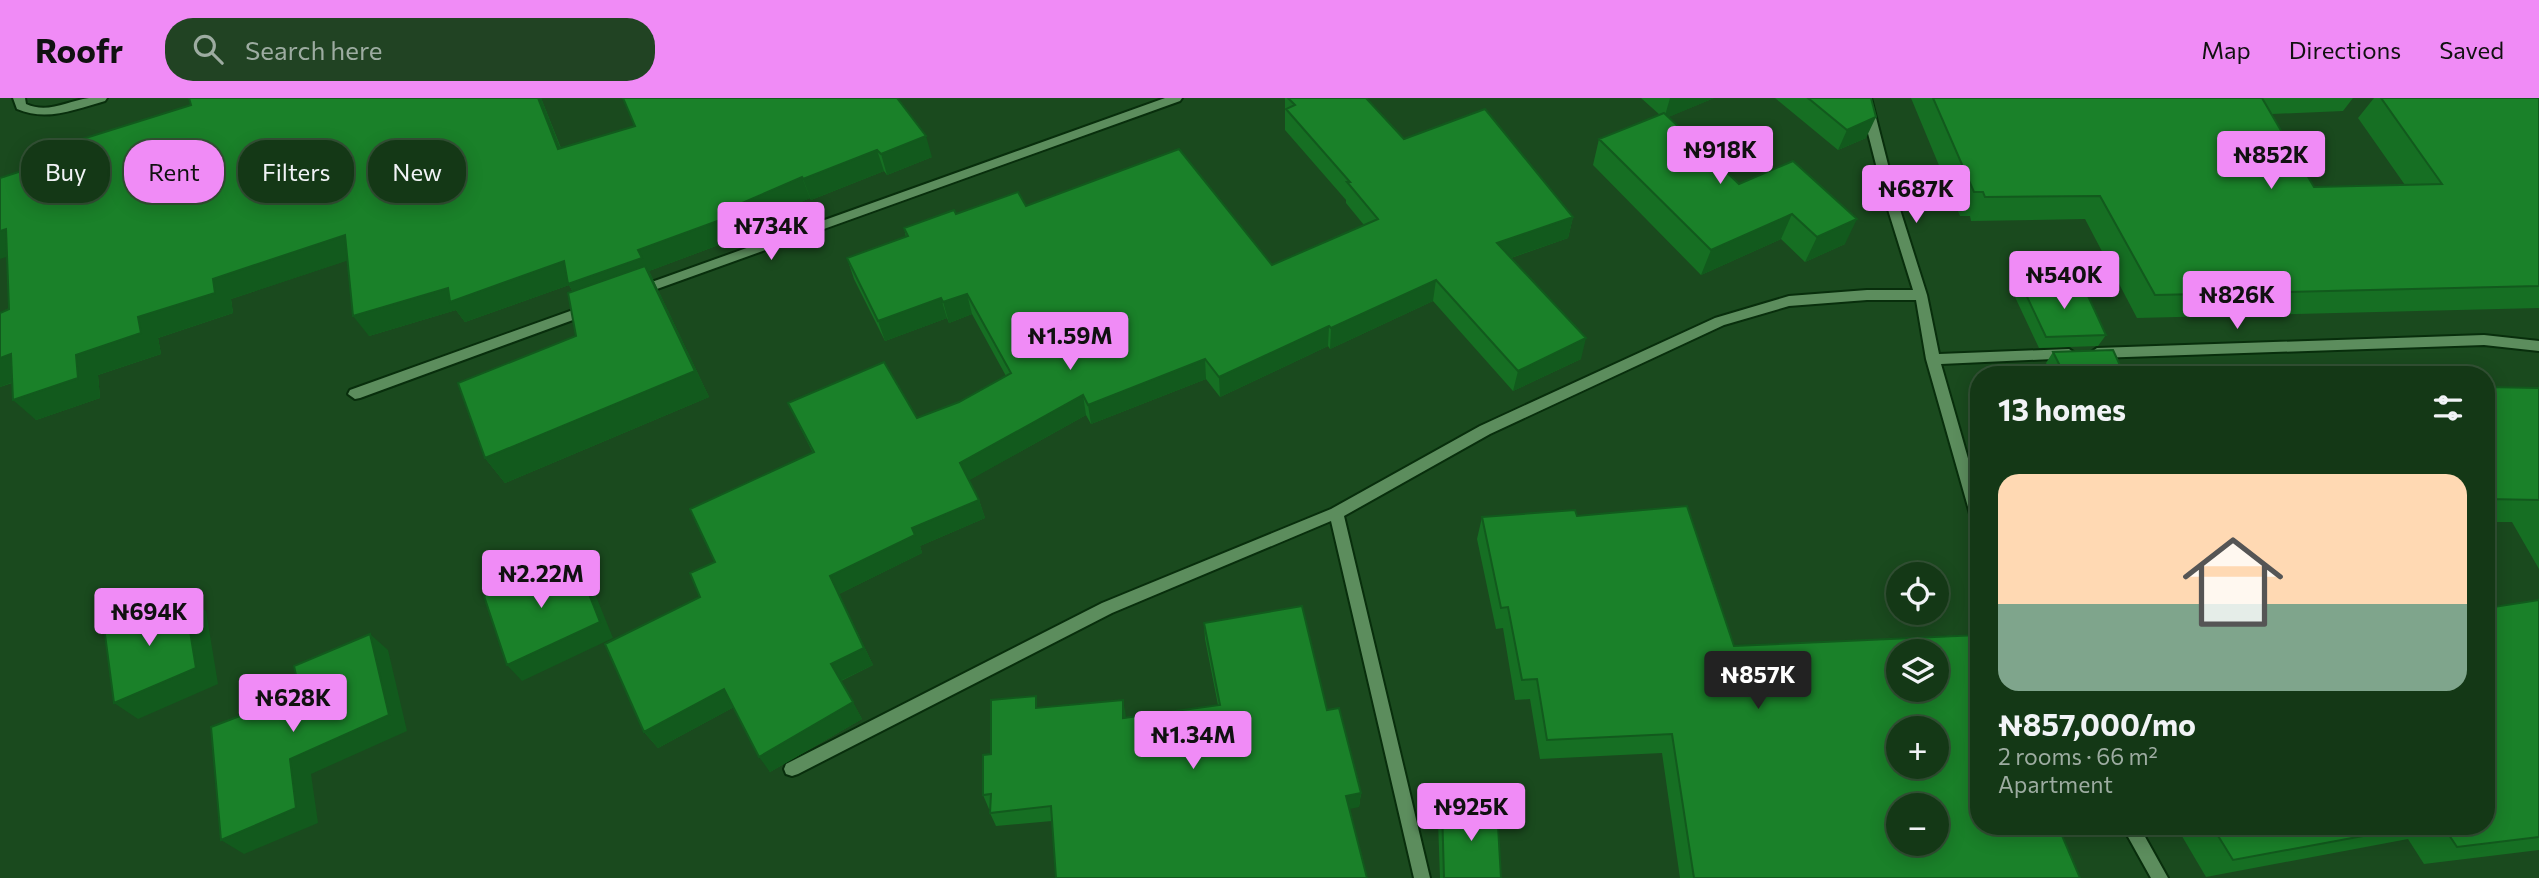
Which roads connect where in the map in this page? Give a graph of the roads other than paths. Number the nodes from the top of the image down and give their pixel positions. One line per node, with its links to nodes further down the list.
1 (19, 98): 2 (street)
2 (101, 98)
3 (1176, 98): 5 (street)
4 (1865, 98): 6 (street)
5 (629, 295)
6 (1921, 295): 9 (street); 12 (street)
7 (603, 304): 10 (street)
8 (2539, 346): 9 (street)
9 (1933, 359): 11 (street)
10 (355, 394)
11 (1970, 489)
12 (1336, 513): 13 (street); 15 (street)
13 (792, 769)
14 (2135, 835): 16 (street)
15 (1422, 878)
16 (2160, 878)

